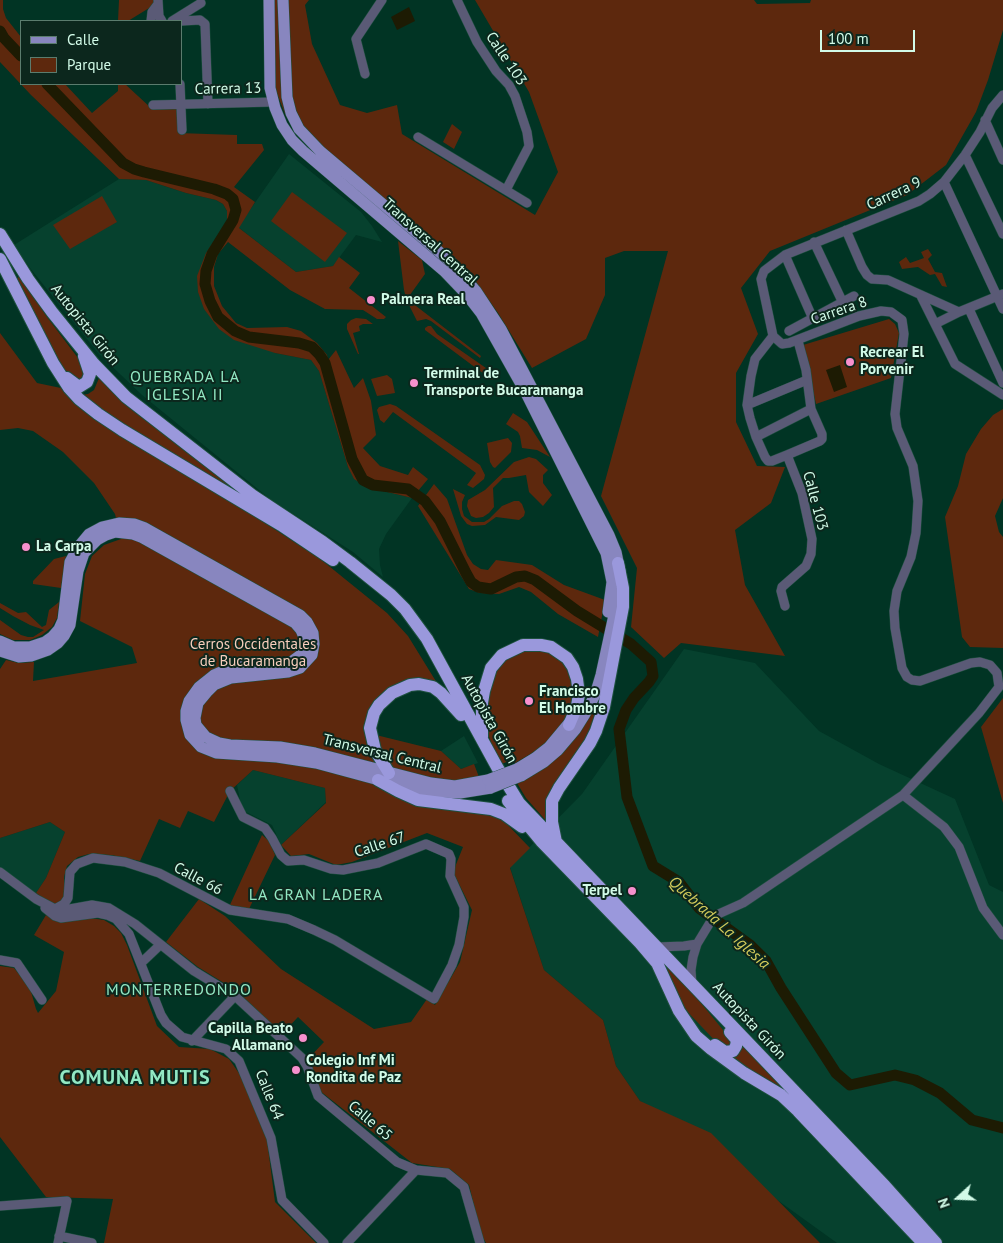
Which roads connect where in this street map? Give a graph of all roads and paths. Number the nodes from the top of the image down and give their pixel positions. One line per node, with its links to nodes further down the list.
1 (270, 0): 14 (main road, Transversal Central)
2 (283, 0): 53 (main road, Transversal Central)
3 (382, 0): 11 (street)
4 (457, 0): 24 (street, Calle 103)
5 (158, 2): 8 (street); 9 (street)
6 (200, 2): 7 (street)
7 (175, 19)
8 (151, 20)
9 (162, 20)
10 (182, 21): 16 (street)
11 (365, 74)
12 (180, 85): 15 (street)
13 (1003, 95): 18 (street, Carrera 9)
14 (273, 102): 16 (street, Carrera 13); 56 (main road, Transversal Central)
15 (181, 104): 16 (street, Carrera 13); 17 (street, Carrera 13); 19 (street)
16 (208, 104)
17 (153, 105)
18 (985, 120): 21 (street, Carrera 9); 22 (street)
19 (182, 130)
20 (418, 137): 24 (street)
21 (966, 155): 23 (street, Carrera 9); 28 (street)
22 (1003, 160)
23 (944, 182): 26 (street, Carrera 9); 34 (street)
24 (506, 190): 25 (street)
25 (527, 203)
26 (846, 230): 29 (street, Carrera 9); 33 (street)
27 (0, 234): 44 (highway, Autopista Girón)
28 (1003, 234)
29 (814, 242): 30 (street, Carrera 9); 35 (street)
30 (785, 255): 39 (street); 42 (street, Carrera 9)
31 (0, 259): 45 (highway, Autopista Girón)
32 (854, 296): 35 (street)
33 (921, 296): 38 (street); 40 (street)
34 (1000, 296): 36 (street); 37 (street)
35 (843, 303): 39 (street)
36 (969, 309): 38 (street); 47 (street)
37 (1003, 309)
38 (959, 312): 40 (street)
39 (813, 319): 41 (street)
40 (935, 324): 48 (street)
41 (789, 331)
42 (773, 336): 43 (street, Carrera 8); 49 (street, Calle 103)
43 (798, 341): 46 (street); 66 (street, Carrera 8)
44 (80, 348): 45 (highway); 62 (highway, Autopista Girón)
45 (53, 363): 60 (highway, Autopista Girón)
46 (807, 380): 49 (street); 50 (street)
47 (1003, 383)
48 (1003, 395)
49 (748, 405): 51 (street, Calle 103)
50 (811, 409): 51 (street); 52 (street)
51 (756, 436): 52 (street, Calle 103)
52 (787, 455): 55 (street, Calle 103)
53 (618, 563): 56 (highway)
54 (72, 586): 57 (main road, Transversal Central); 59 (main road, Transversal Central); 64 (main road, Transversal Central)
55 (785, 606)
56 (614, 620): 58 (highway)
57 (0, 641)
58 (608, 642): 61 (main road, Transversal Central); 63 (main road, Transversal Central); 68 (highway)
59 (0, 651)
60 (461, 715): 64 (highway); 67 (highway, Autopista Girón)
61 (569, 725): 62 (highway); 63 (main road, Transversal Central)
62 (482, 739): 68 (highway, Autopista Girón)
63 (519, 773): 64 (main road, Transversal Central, bridge)
64 (384, 776): 67 (highway)
65 (230, 791): 85 (street, Calle 67)
66 (903, 795): 76 (street); 77 (street)
67 (541, 841): 87 (highway, Autopista Girón)
68 (556, 842): 79 (highway, Autopista Girón)
69 (0, 872): 71 (street, Calle 65)
70 (70, 891): 72 (street); 73 (street); 85 (street, Calle 66)
71 (36, 899): 72 (street, Calle 65); 73 (street, Calle 65)
72 (55, 909): 73 (street, Calle 65)
73 (76, 910): 74 (street, Calle 65); 75 (street, Calle 65)
74 (135, 924): 75 (street); 78 (street, Calle 65)
75 (129, 934): 81 (street, Calle 64)
76 (1003, 935)
77 (697, 944): 79 (street); 82 (street)
78 (160, 945): 81 (street); 84 (street, Calle 65)
79 (657, 947): 82 (highway, Autopista Girón)
80 (0, 960): 86 (street)
81 (140, 963): 88 (street, Calle 64)
82 (692, 984): 83 (highway, Autopista Girón)
83 (702, 994): 87 (highway); 97 (highway, Autopista Girón)
84 (235, 996): 88 (street); 89 (street, Calle 65)
85 (434, 999)
86 (42, 1000)
87 (679, 1011): 96 (highway, Autopista Girón)
88 (192, 1041): 93 (street, Calle 64)
89 (416, 1170): 94 (street); 95 (street, Calle 65)
90 (0, 1206): 91 (street)
91 (59, 1240): 92 (street)
92 (92, 1243)
93 (324, 1243)
94 (347, 1243)
95 (480, 1243)
96 (924, 1243)
97 (936, 1243)

